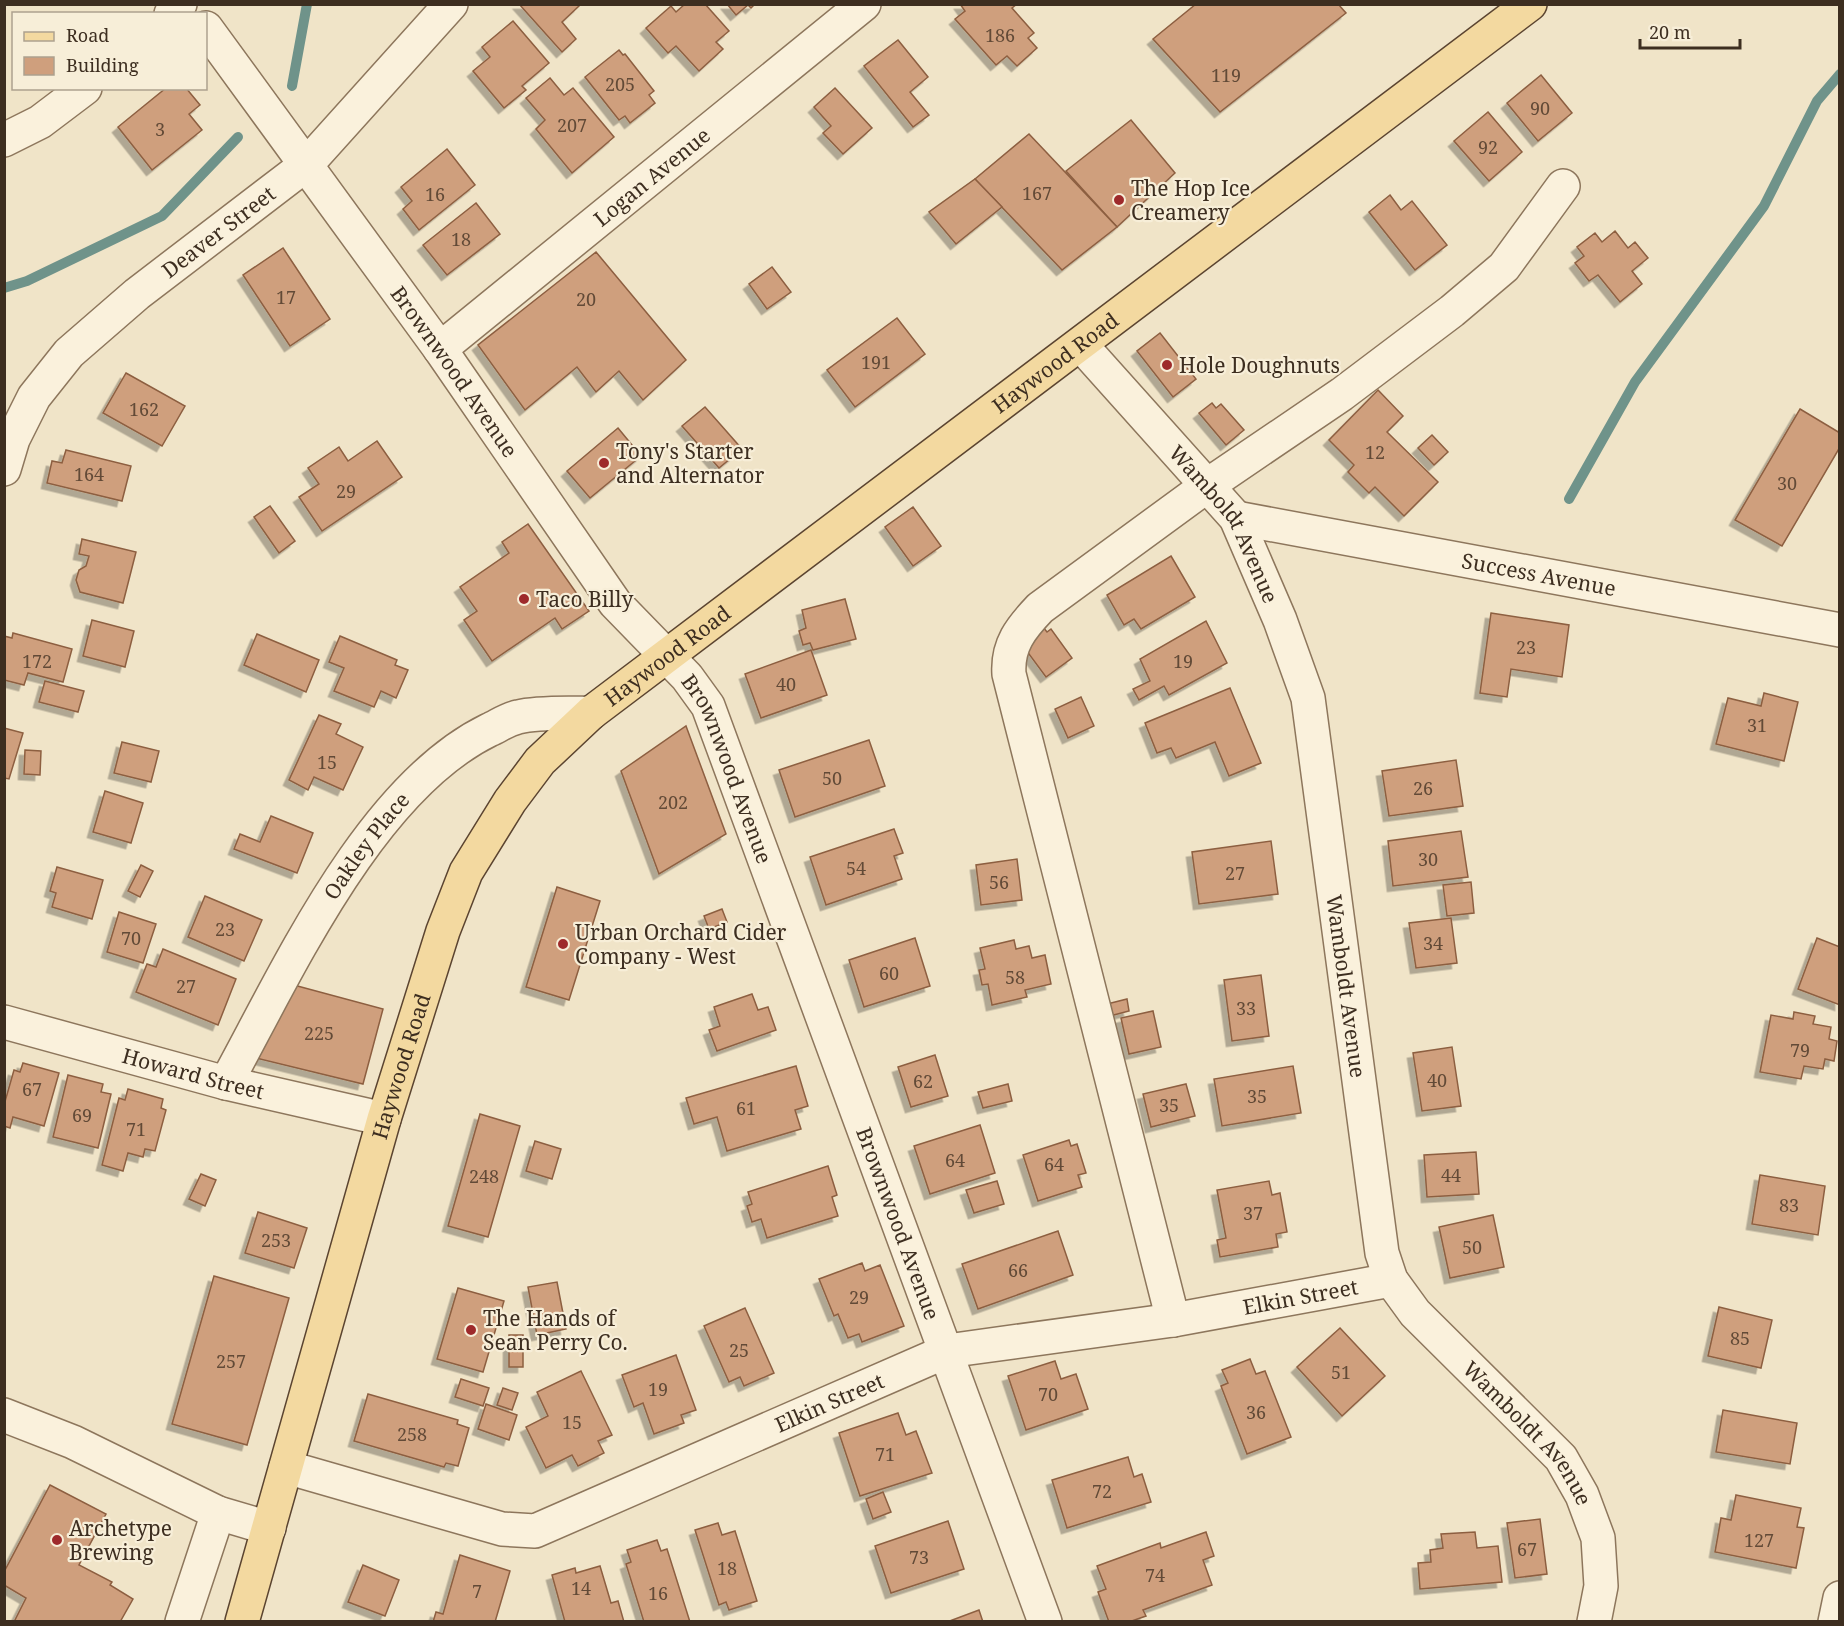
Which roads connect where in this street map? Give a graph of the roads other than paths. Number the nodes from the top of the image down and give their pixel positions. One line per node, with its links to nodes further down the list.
1 (451, 4): 7 (street, Deaver Street)
2 (864, 4): 10 (street, Logan Avenue)
3 (1530, 4): 9 (main road, Haywood Road)
4 (207, 29): 7 (street, Brownwood Avenue)
5 (82, 90): 6 (street)
6 (4, 140)
7 (307, 164): 10 (street, Brownwood Avenue); 11 (street, Deaver Street)
8 (1563, 186): 12 (street)
9 (1081, 345): 12 (street, Wamboldt Avenue); 15 (main road, Haywood Road)
10 (440, 349): 15 (street, Brownwood Avenue)
11 (4, 469)
12 (1208, 485): 13 (street, Wamboldt Avenue); 21 (street)
13 (1236, 518): 14 (street, Success Avenue); 20 (street, Wamboldt Avenue)
14 (1839, 630)
15 (668, 657): 16 (main road, Haywood Road); 22 (street, Brownwood Avenue)
16 (591, 713): 18 (street, Oakley Place); 19 (main road, Haywood Road)
17 (4, 1022): 18 (street, Howard Street)
18 (226, 1083): 19 (street, Howard Street)
19 (384, 1119): 24 (main road, Haywood Road)
20 (1391, 1280): 21 (street, Elkin Street); 31 (street, Wamboldt Avenue)
21 (1173, 1320): 22 (street, Elkin Street)
22 (947, 1351): 24 (street, Elkin Street); 30 (street, Brownwood Avenue)
23 (4, 1416): 25 (street)
24 (286, 1467): 26 (main road, Haywood Road)
25 (218, 1512): 26 (street); 28 (street)
26 (269, 1528): 29 (main road, Haywood Road)
27 (1839, 1598): 32 (street)
28 (182, 1622)
29 (242, 1622)
30 (1045, 1622)
31 (1594, 1622)
32 (1835, 1622)

